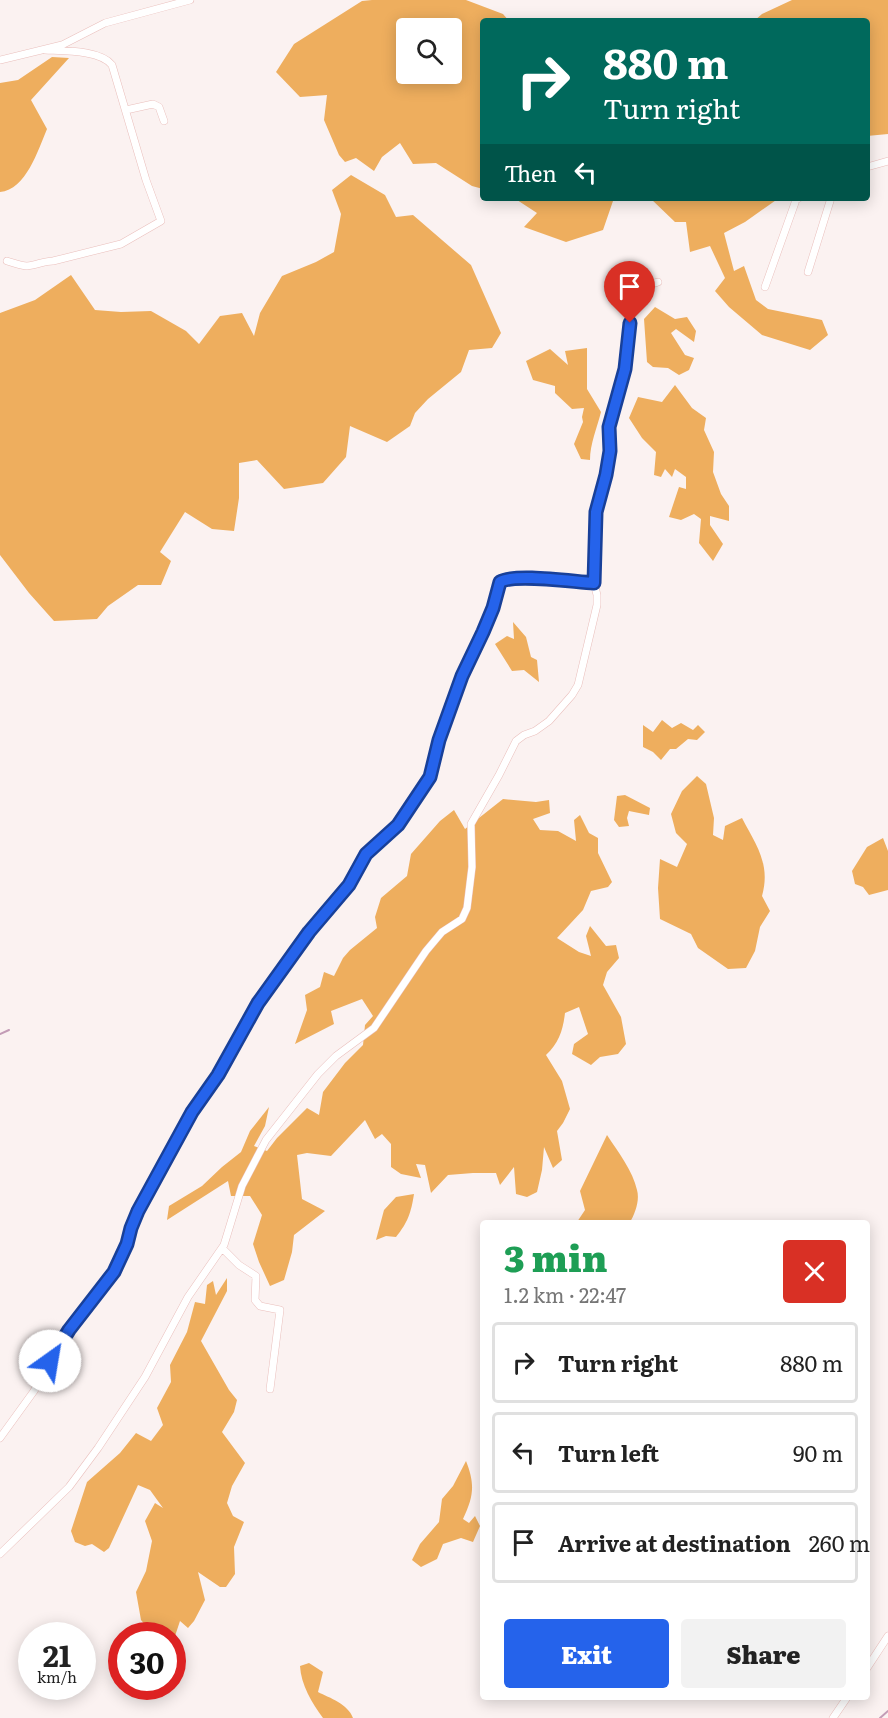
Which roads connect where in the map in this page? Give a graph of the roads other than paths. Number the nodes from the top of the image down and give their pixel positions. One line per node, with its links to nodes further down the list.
1 (190, 0): 2 (street)
2 (45, 50): 3 (street); 4 (street)
3 (0, 60)
4 (126, 110): 5 (street); 10 (street)
5 (164, 121)
6 (888, 161): 7 (street)
7 (870, 166)
8 (796, 201): 13 (street)
9 (830, 201): 11 (street)
10 (7, 261)
11 (807, 272)
12 (658, 282): 14 (street)
13 (765, 287)
14 (594, 583): 15 (street); 17 (street)
15 (222, 1248): 16 (street); 18 (street)
16 (270, 1389)
17 (0, 1438)
18 (0, 1554)
19 (888, 1636): 20 (street)
20 (870, 1663)
21 (845, 1700): 22 (street)
22 (833, 1718)

